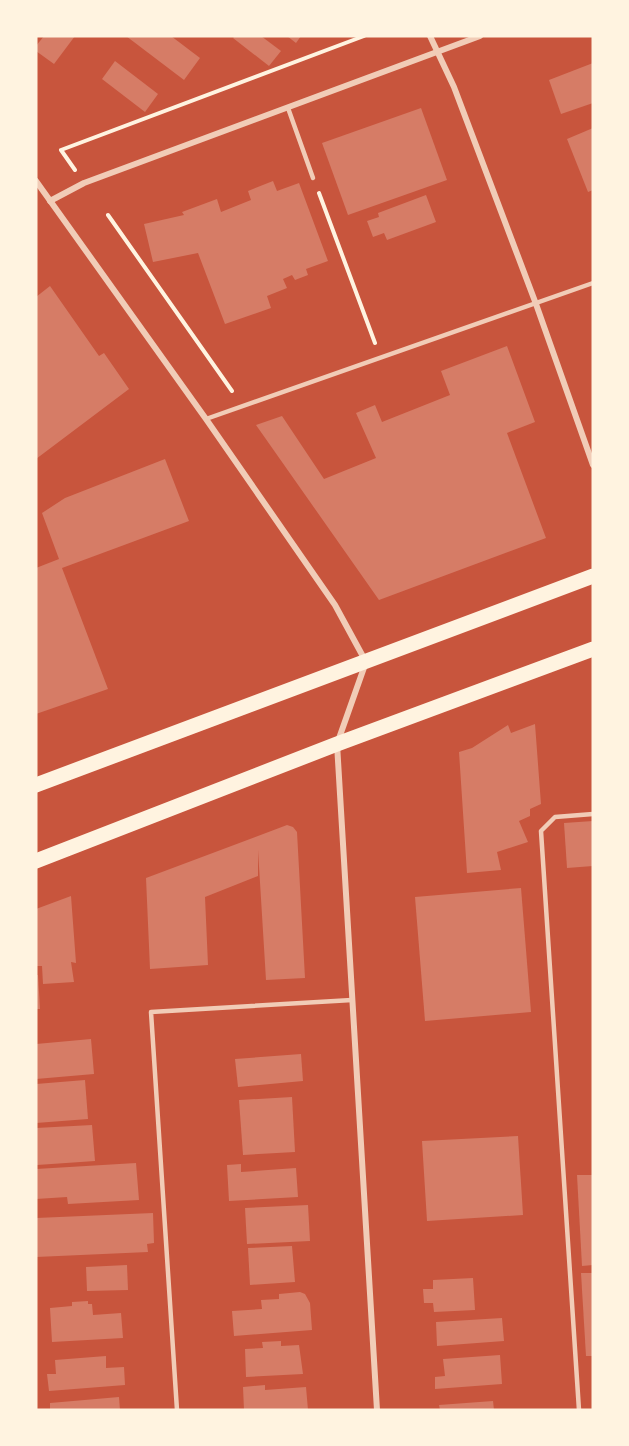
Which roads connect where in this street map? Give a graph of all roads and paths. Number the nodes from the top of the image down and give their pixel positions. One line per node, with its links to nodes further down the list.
1 (364, 36): 8 (path)
2 (430, 36): 4 (street)
3 (480, 36): 4 (street)
4 (438, 53): 5 (street); 12 (street)
5 (288, 108): 6 (lane); 8 (street)
6 (313, 178): 13 (path)
7 (36, 181): 9 (street)
8 (84, 183): 9 (street)
9 (50, 201): 15 (street)
10 (108, 215): 14 (path)
11 (593, 283): 12 (lane)
12 (536, 304): 13 (lane); 16 (street)
13 (380, 358): 14 (lane)
14 (242, 406): 15 (lane)
15 (206, 419): 19 (street)
16 (593, 465)
17 (593, 576): 19 (main road)
18 (593, 649): 20 (main road)
19 (366, 662): 20 (street); 21 (main road)
20 (337, 744): 23 (main road); 24 (street)
21 (36, 785)
22 (593, 814): 27 (lane)
23 (36, 861)
24 (352, 1000): 25 (lane); 26 (street)
25 (177, 1410)
26 (377, 1410)
27 (579, 1410)

